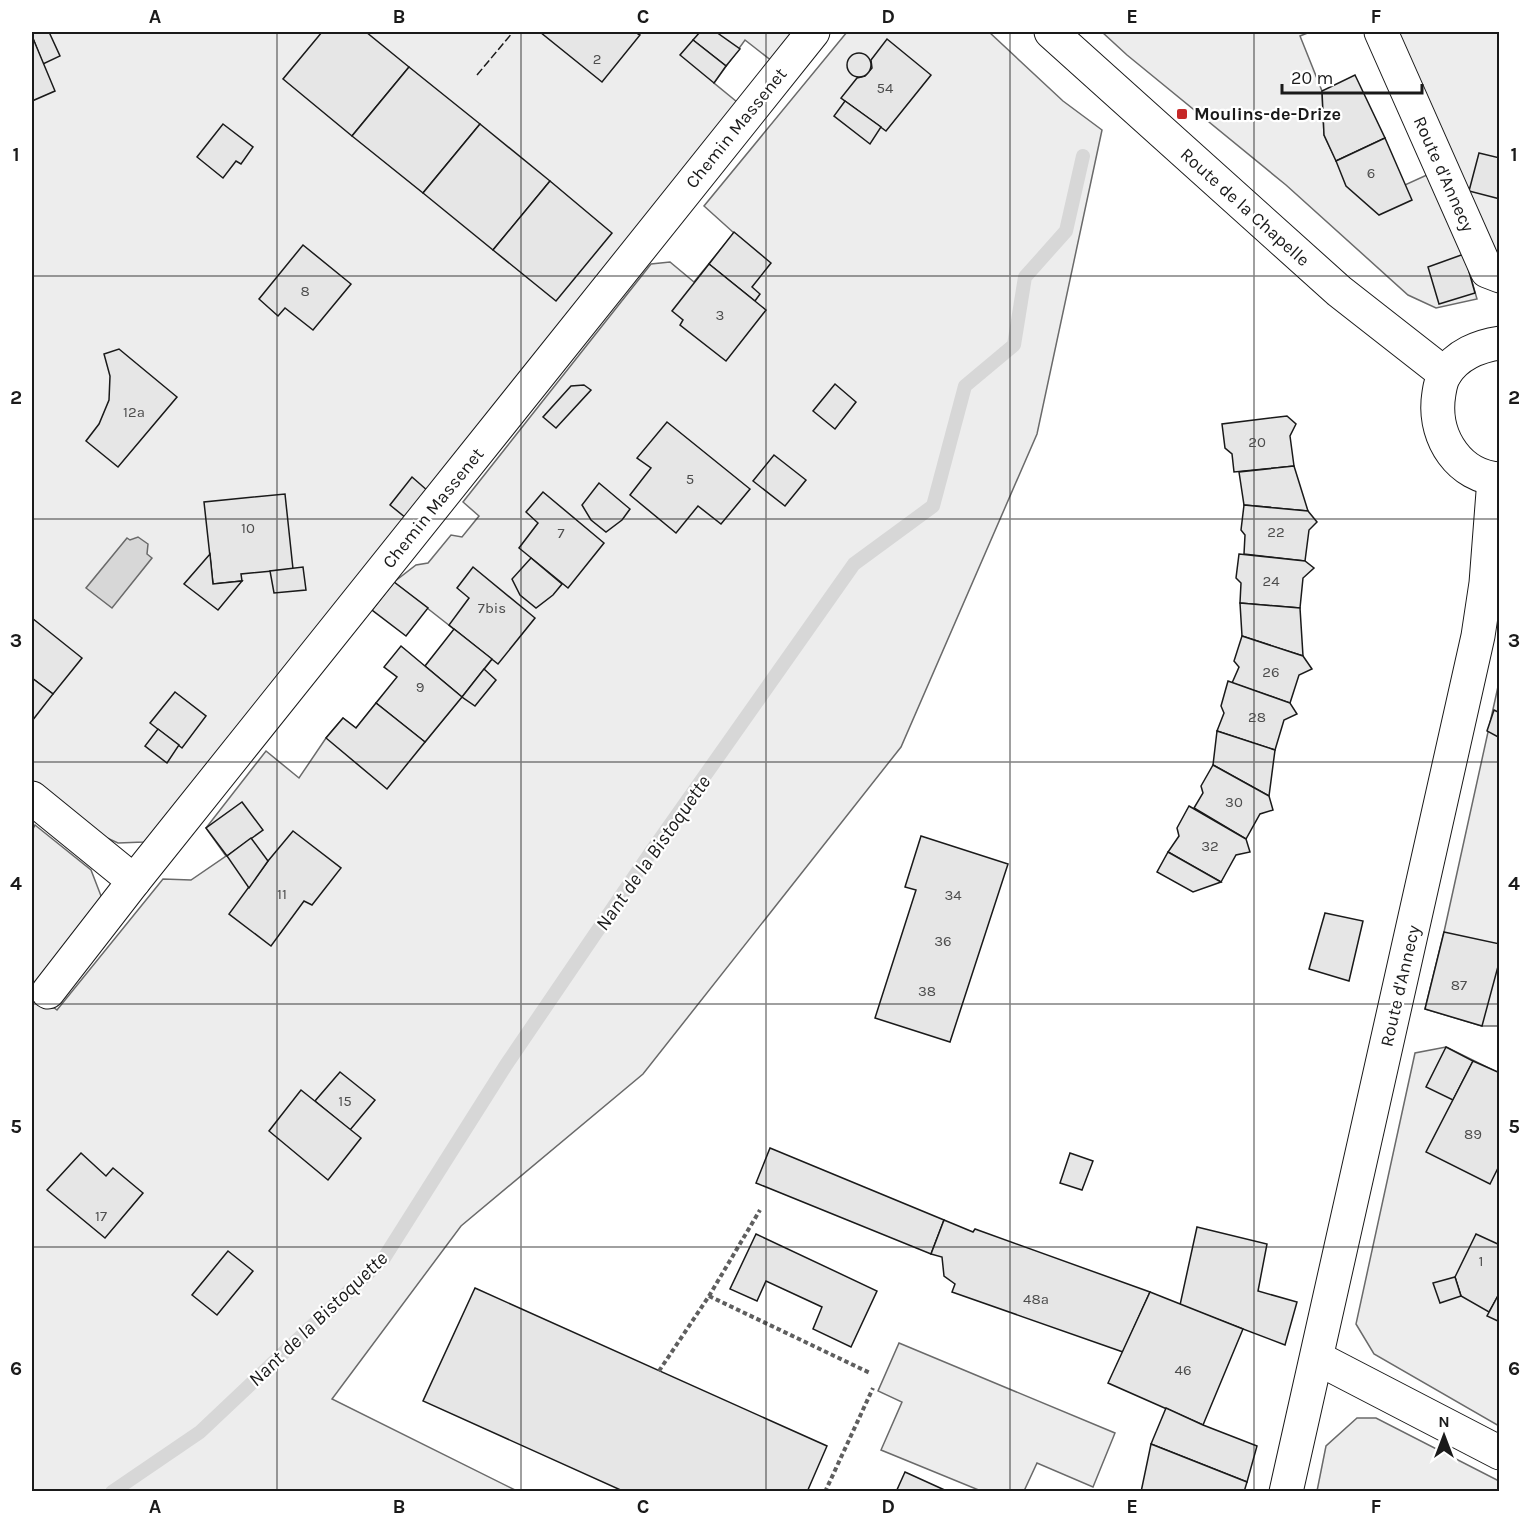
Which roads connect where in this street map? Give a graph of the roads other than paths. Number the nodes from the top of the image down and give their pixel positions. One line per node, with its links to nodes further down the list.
1 (813, 32): 9 (street, Chemin Massenet)
2 (1051, 32): 6 (street, Route de la Chapelle)
3 (1381, 32): 4 (street, Route d'Annecy)
4 (1500, 276)
5 (1500, 343): 6 (street)
6 (1445, 374): 7 (street)
7 (1497, 479): 11 (street, Route d'Annecy)
8 (32, 798): 9 (street)
9 (134, 881): 10 (street, Chemin Massenet)
10 (48, 992)
11 (1317, 1358): 12 (street); 13 (street, Route d'Annecy)
12 (1500, 1453)
13 (1286, 1491)

